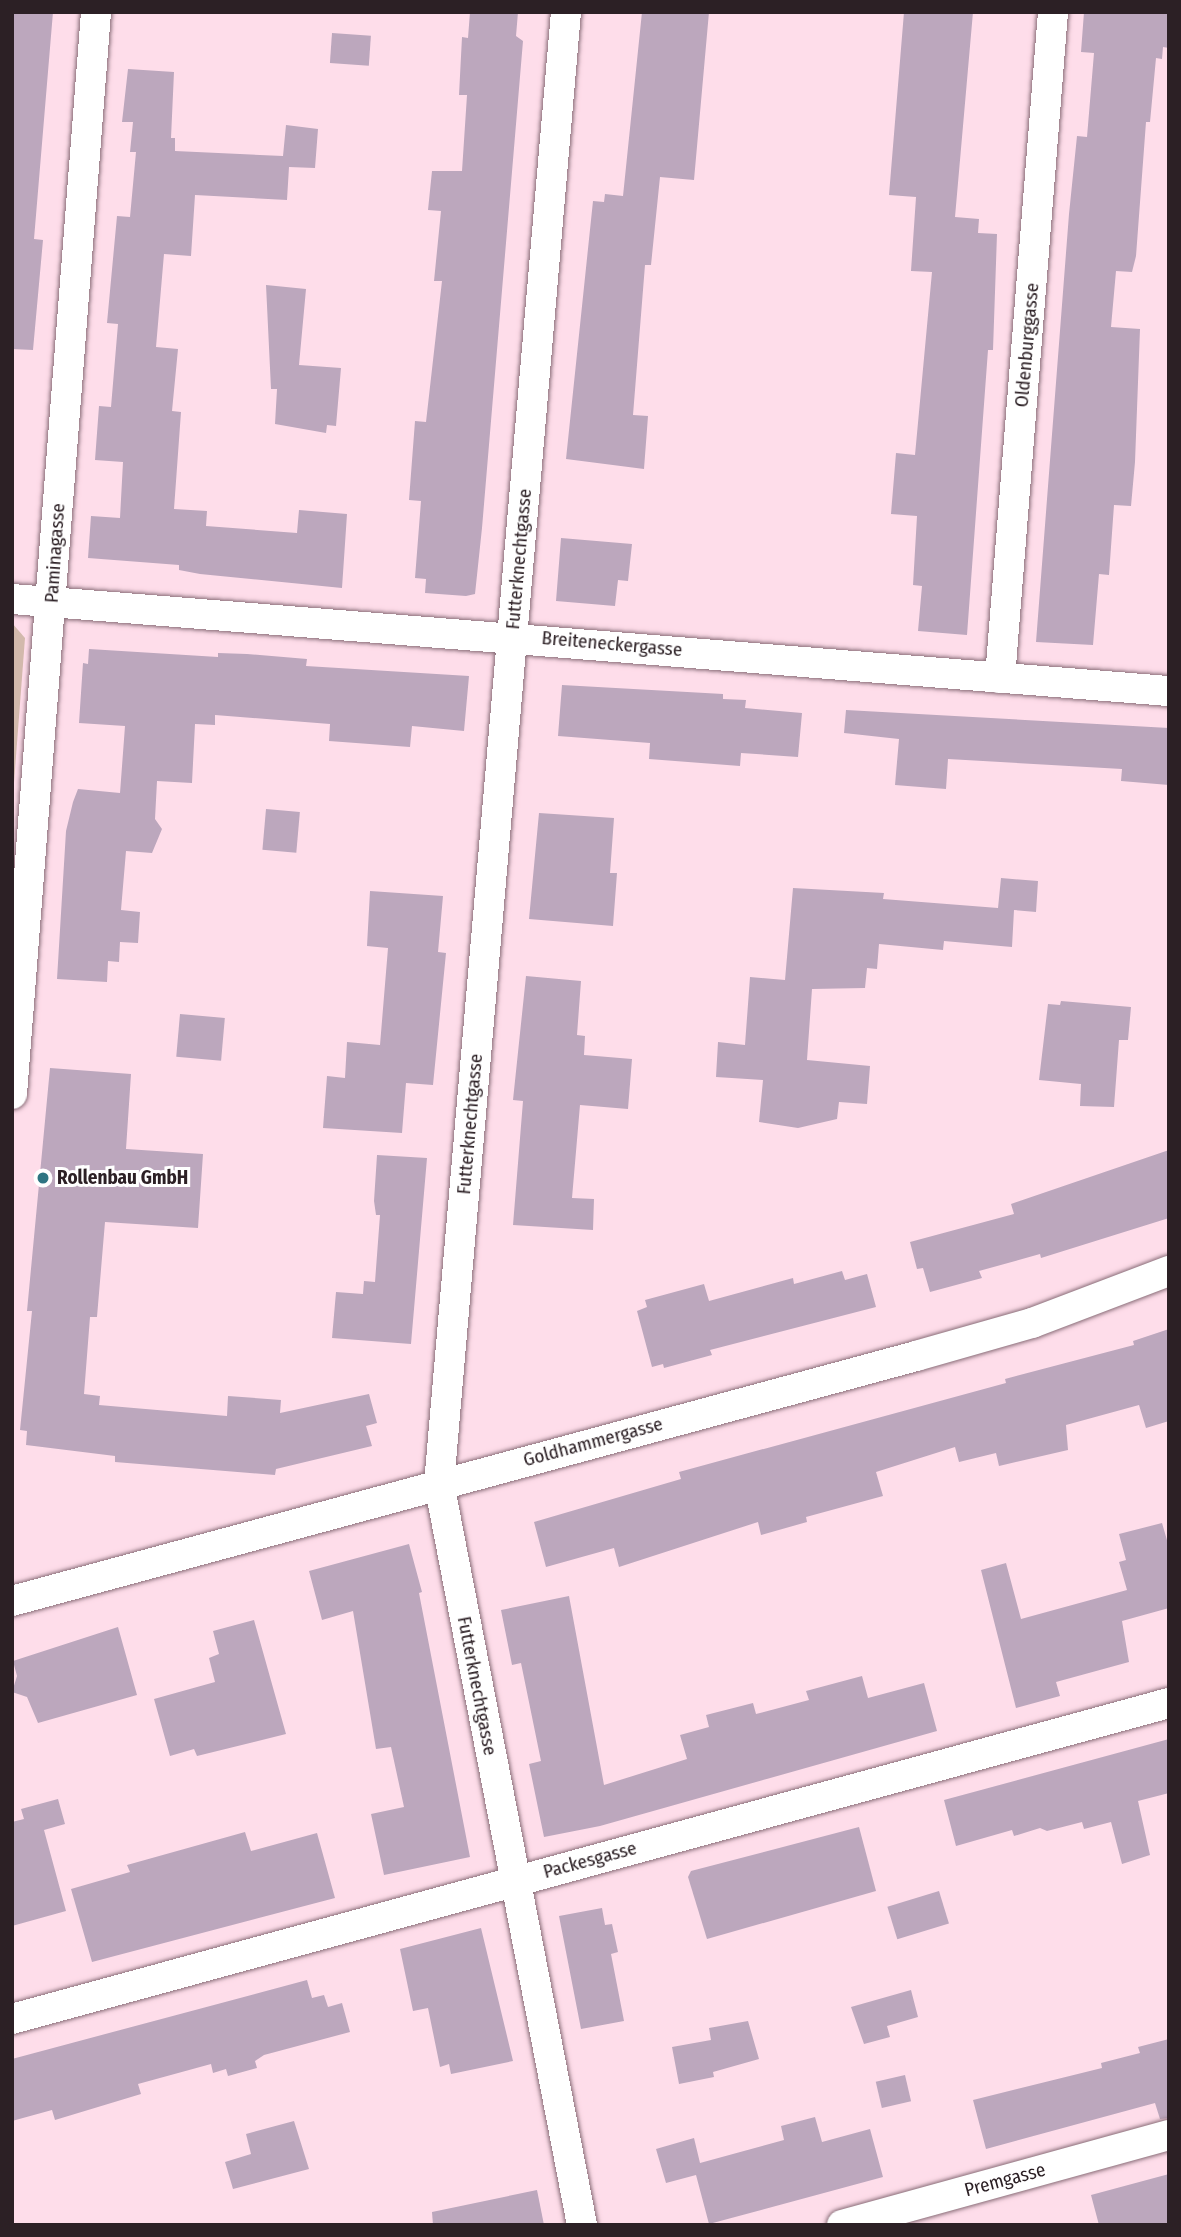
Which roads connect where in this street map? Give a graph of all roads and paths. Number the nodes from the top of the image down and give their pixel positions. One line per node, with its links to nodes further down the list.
1 (96, 12): 5 (street, Paminagasse)
2 (566, 12): 6 (street, Futterknechtgasse)
3 (1053, 12): 7 (street, Oldenburggasse)
4 (12, 599): 5 (street, Breiteneckergasse)
5 (51, 602): 6 (street, Breiteneckergasse); 9 (street, Paminagasse)
6 (513, 636): 7 (street, Breiteneckergasse); 11 (street, Futterknechtgasse)
7 (1000, 678): 8 (street, Breiteneckergasse)
8 (1169, 691)
9 (12, 1094)
10 (1169, 1271): 11 (street, Goldhammergasse)
11 (439, 1483): 12 (street, Goldhammergasse); 14 (street, Futterknechtgasse)
12 (12, 1601)
13 (1169, 1703): 14 (street, Packesgasse)
14 (514, 1880): 15 (street, Packesgasse); 17 (street, Futterknechtgasse)
15 (12, 2019)
16 (1169, 2135): 18 (street, Premgasse)
17 (582, 2225)
18 (842, 2225)

